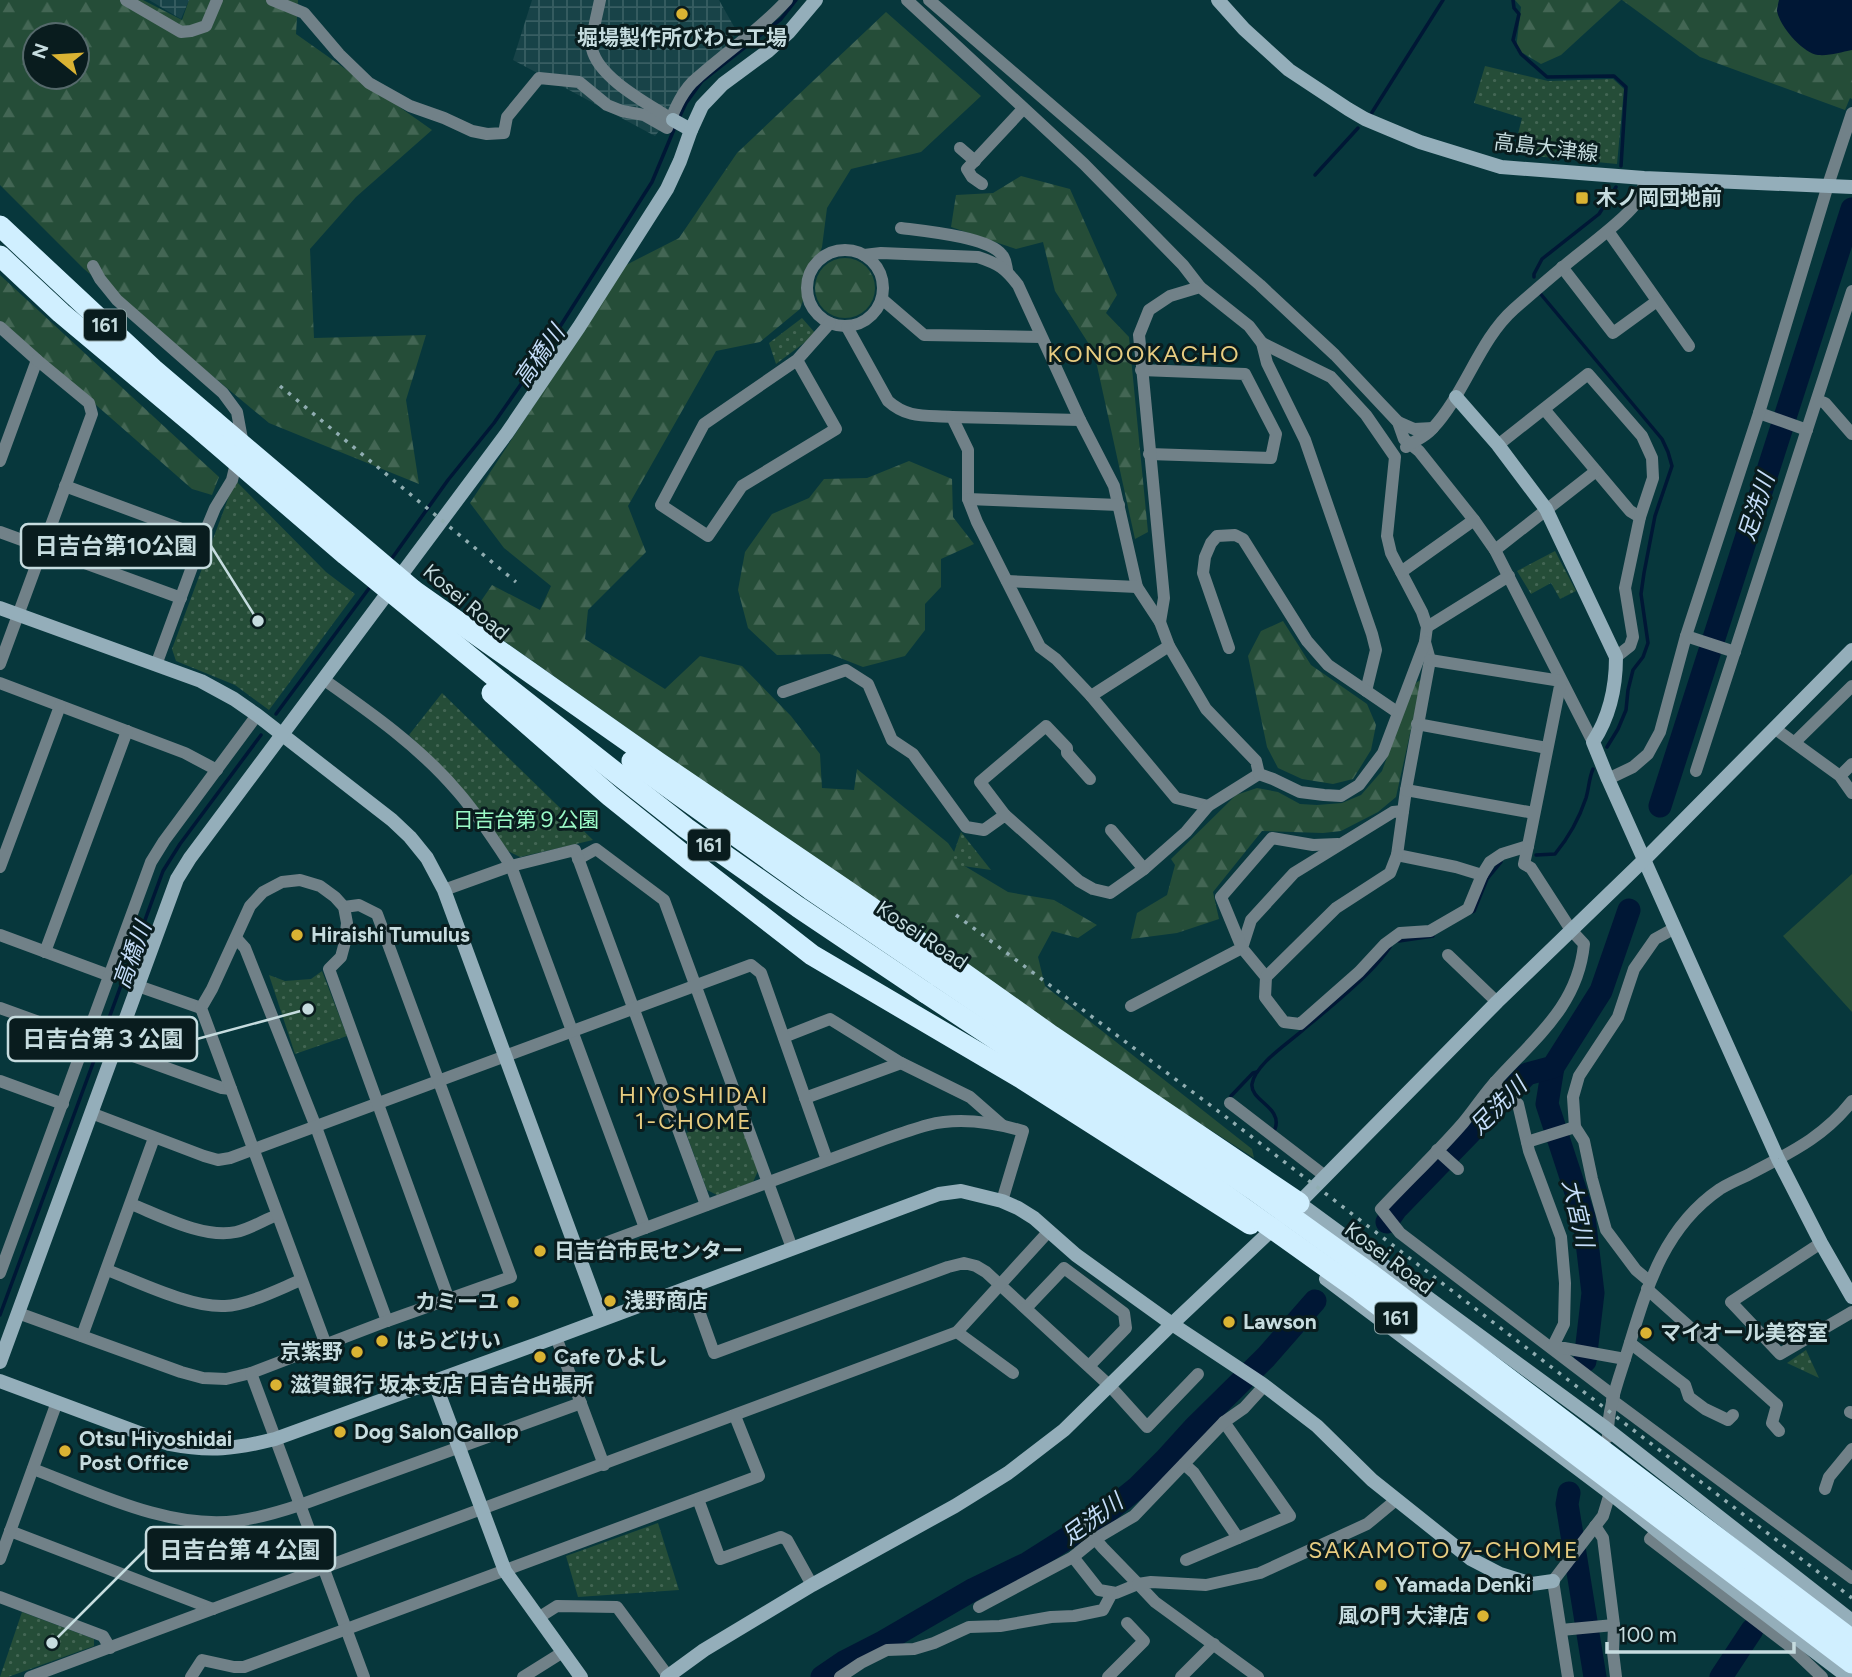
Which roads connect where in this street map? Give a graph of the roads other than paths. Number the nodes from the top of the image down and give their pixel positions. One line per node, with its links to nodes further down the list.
1 (126, 0): 2 (street)
2 (217, 0)
3 (272, 0): 12 (street)
4 (600, 0): 12 (street)
5 (787, 0): 12 (street)
6 (816, 0): 13 (street)
7 (907, 0): 10 (street)
8 (929, 0): 47 (street)
9 (1218, 0): 16 (street, 高島大津線)
10 (1023, 109): 15 (street); 28 (street)
11 (1852, 113): 18 (street)
12 (672, 119): 13 (street)
13 (691, 130): 87 (street)
14 (960, 148): 15 (street)
15 (975, 161): 17 (street)
16 (1644, 178): 18 (street, 高島大津線); 22 (street)
17 (982, 184)
18 (1832, 186): 19 (street, 高島大津線); 44 (street)
19 (1852, 187)
20 (0, 226): 48 (highway, Kosei Road / 161)
21 (901, 228): 27 (street)
22 (1608, 231): 26 (street); 31 (street)
23 (864, 254): 27 (street); 30 (street); 32 (street)
24 (0, 256): 48 (highway, Kosei Road / 161)
25 (93, 266): 65 (street)
26 (1562, 267): 31 (street); 41 (street)
27 (1007, 271): 35 (street)
28 (1200, 287): 36 (street); 40 (street)
29 (1852, 291): 42 (street)
30 (882, 299): 34 (street); 35 (street)
31 (1657, 301): 37 (street)
32 (830, 323): 34 (street); 39 (street)
33 (0, 327): 38 (street)
34 (846, 327): 45 (street)
35 (1041, 337): 46 (street)
36 (1262, 343): 55 (street); 92 (street)
37 (1689, 346)
38 (37, 360): 56 (street); 58 (street)
39 (797, 360): 39 (street)
40 (1141, 370): 54 (street); 54 (street)
41 (1456, 397): 49 (street); 53 (street)
42 (1817, 400): 50 (street); 51 (street)
43 (1544, 409): 53 (street); 57 (street); 62 (street)
44 (1761, 414): 50 (street); 77 (street)
45 (952, 417): 46 (street); 59 (street)
46 (1080, 420): 60 (street)
47 (1398, 422): 49 (street); 52 (street)
48 (208, 426): 88 (highway, Kosei Road / 161, bridge); 88 (highway, Kosei Road / 161, bridge)
49 (1433, 428): 52 (street)
50 (1805, 429): 82 (street)
51 (1852, 434)
52 (1409, 444): 55 (street); 63 (street)
53 (1498, 445): 61 (street)
54 (1149, 454): 75 (street)
55 (1395, 457): 68 (street)
56 (0, 461)
57 (1596, 471): 61 (street); 62 (street)
58 (65, 486): 65 (street); 66 (street)
59 (968, 499): 60 (street); 70 (street)
60 (1119, 505): 71 (street)
61 (1546, 509): 67 (street); 83 (street)
62 (1640, 517): 83 (street)
63 (1474, 520): 67 (street); 68 (street)
64 (0, 532): 66 (street)
65 (203, 537): 72 (street)
66 (43, 548): 72 (street); 74 (street)
67 (1495, 550): 69 (street)
68 (1401, 572): 76 (street)
69 (1509, 576): 76 (street); 89 (street)
70 (1007, 581): 71 (street); 94 (street)
71 (1137, 587): 75 (street)
72 (181, 598): 86 (street)
73 (0, 608): 74 (street)
74 (18, 614): 85 (street); 86 (street)
75 (1160, 622): 79 (street)
76 (1427, 627): 78 (street)
77 (1691, 637): 82 (street); 109 (street)
78 (1425, 642): 84 (street); 96 (street)
79 (1169, 646): 94 (street); 107 (street)
80 (1229, 648): 92 (street)
81 (1852, 650): 99 (street)
82 (1732, 651): 106 (street)
83 (1616, 657): 102 (street)
84 (1430, 660): 89 (street); 98 (street)
85 (0, 664)
86 (156, 665): 97 (street)
87 (323, 678): 101 (street); 122 (street)
88 (507, 678): 137 (highway, Kosei Road / 161); 173 (highway); 179 (highway)
89 (1561, 681): 102 (street); 104 (street)
90 (0, 684): 95 (street)
91 (1852, 686): 103 (street)
92 (1366, 691): 96 (street)
93 (783, 692): 115 (street)
94 (1091, 696): 112 (street)
95 (60, 706): 100 (street); 123 (street)
96 (1397, 712): 107 (street)
97 (257, 715): 101 (street); 105 (street)
98 (1418, 724): 104 (street); 110 (street)
99 (1774, 728): 103 (street); 121 (street)
100 (127, 731): 105 (street); 133 (street)
101 (282, 734): 126 (street); 138 (street)
102 (1593, 742): 109 (street)
103 (1795, 742): 111 (street)
104 (1547, 748): 114 (street)
105 (217, 770): 135 (street)
106 (1696, 771)
107 (1258, 774): 112 (street)
108 (1090, 779): 115 (street)
109 (1608, 779): 121 (street)
110 (1406, 790): 113 (street); 114 (street)
111 (1852, 793)
112 (1208, 806): 124 (street)
113 (1403, 811): 117 (street); 119 (street)
114 (1534, 813): 118 (street)
115 (1005, 815): 124 (street)
116 (1111, 830): 124 (street)
117 (1342, 843): 132 (street); 132 (street)
118 (1528, 846): 125 (street); 129 (street)
119 (1397, 855): 125 (street); 136 (street)
120 (578, 859): 122 (street); 139 (street); 144 (street)
121 (1644, 859): 128 (street); 129 (street)
122 (511, 866): 126 (street); 145 (street)
123 (0, 867)
124 (1144, 869)
125 (1482, 875): 136 (street)
126 (444, 890): 148 (street)
127 (344, 907): 131 (street); 151 (street); 158 (street)
128 (1675, 928): 162 (street); 167 (street)
129 (1571, 930): 140 (street); 152 (street)
130 (0, 935): 133 (street)
131 (236, 938): 143 (street); 161 (street)
132 (1242, 948): 136 (street); 141 (street)
133 (45, 952): 135 (street)
134 (1448, 955): 140 (street)
135 (108, 975): 147 (street)
136 (1266, 977)
137 (932, 985): 258 (highway, Kosei Road / 161, bridge); 262 (highway, Kosei Road / 161, bridge)
138 (138, 986): 143 (street); 147 (street)
139 (696, 986): 144 (street); 146 (street); 171 (street)
140 (1497, 1002): 170 (street)
141 (1131, 1006)
142 (0, 1007): 147 (street)
143 (201, 1008): 153 (street)
144 (633, 1009): 145 (street); 175 (street)
145 (571, 1032): 148 (street); 177 (street)
146 (784, 1037): 149 (street); 154 (street)
147 (100, 1044): 153 (street); 157 (street); 159 (street)
148 (506, 1056): 151 (street); 182 (street)
149 (901, 1063): 154 (street); 160 (street)
150 (0, 1081): 157 (street)
151 (439, 1082): 158 (street); 190 (street)
152 (1496, 1082): 164 (street); 166 (street)
153 (231, 1089): 165 (street)
154 (806, 1098): 168 (street)
155 (1852, 1101): 167 (street)
156 (1230, 1103): 170 (street)
157 (62, 1104): 184 (street)
158 (377, 1104): 161 (street); 190 (street)
159 (91, 1113): 163 (street); 193 (street)
160 (1003, 1125): 168 (street); 172 (street)
161 (316, 1127): 165 (street); 195 (street)
162 (1575, 1127): 164 (street); 187 (street)
163 (155, 1139): 165 (street); 174 (street)
164 (1527, 1142): 202 (street)
165 (255, 1150): 176 (street)
166 (1437, 1150): 169 (street); 202 (street)
167 (1778, 1159): 180 (street); 187 (street)
168 (827, 1160): 171 (street)
169 (1458, 1169)
170 (1325, 1176): 173 (street)
171 (768, 1182): 175 (street); 181 (street)
172 (1002, 1201): 178 (street); 181 (street)
173 (1299, 1203): 179 (street); 219 (street)
174 (131, 1204): 176 (street); 183 (street)
175 (706, 1205): 177 (street)
176 (277, 1215): 185 (street)
177 (645, 1228): 182 (street)
178 (1049, 1231): 186 (street); 196 (street)
179 (1267, 1234): 196 (street); 228 (street)
180 (1821, 1243): 189 (street); 192 (street)
181 (792, 1248): 188 (street)
182 (578, 1253): 194 (street)
183 (107, 1270): 185 (street); 198 (street)
184 (0, 1273)
185 (301, 1280): 201 (street)
186 (1001, 1285): 188 (street); 191 (street); 197 (street)
187 (1648, 1285): 200 (street); 220 (street)
188 (690, 1286): 194 (street)
189 (1852, 1297)
190 (449, 1300): 195 (street)
191 (1026, 1308): 205 (street); 205 (street)
192 (1852, 1312)
193 (18, 1313): 198 (street); 204 (street)
194 (602, 1319): 199 (street)
195 (387, 1321): 201 (street)
196 (1172, 1324): 211 (street); 212 (street)
197 (957, 1332): 207 (street); 217 (street)
198 (82, 1336): 206 (street)
199 (556, 1337): 210 (street); 215 (street)
200 (1630, 1343): 203 (street); 216 (street)
201 (326, 1345): 206 (street)
202 (1558, 1348): 203 (street); 213 (street)
203 (1625, 1359): 213 (street)
204 (0, 1362)
205 (1089, 1366): 212 (street)
206 (251, 1373): 221 (street)
207 (1013, 1373)
208 (1198, 1374): 212 (street)
209 (0, 1381): 214 (street)
210 (434, 1381): 221 (street); 222 (street)
211 (1263, 1385): 218 (street); 230 (street)
212 (1110, 1386): 246 (street)
213 (1613, 1398): 219 (street); 244 (street)
214 (57, 1402): 221 (street); 226 (street)
215 (580, 1403): 222 (street); 225 (street)
216 (1733, 1415)
217 (735, 1416): 225 (street); 229 (street)
218 (1224, 1423): 224 (street); 237 (street)
219 (1607, 1429): 228 (street); 252 (street)
220 (1779, 1431)
221 (275, 1439): 231 (street)
222 (459, 1448): 231 (street); 232 (street)
223 (1852, 1449): 227 (street)
224 (1184, 1464): 236 (street); 237 (street)
225 (604, 1465): 232 (street)
226 (33, 1469): 231 (street); 235 (street)
227 (1825, 1489)
228 (1609, 1493): 234 (street); 257 (street)
229 (698, 1499): 242 (street); 246 (street)
230 (1396, 1500): 243 (street); 245 (street)
231 (300, 1505): 241 (street)
232 (482, 1510): 241 (street); 242 (street)
233 (1079, 1520): 236 (street)
234 (1595, 1527): 243 (street); 254 (street)
235 (10, 1531): 239 (street); 250 (street)
236 (1093, 1537): 238 (street); 245 (street)
237 (1238, 1538): 240 (street)
238 (1073, 1556): 247 (street); 249 (street)
239 (0, 1559)
240 (1186, 1560)
241 (323, 1569): 250 (street); 255 (street)
242 (505, 1571): 251 (street); 255 (street)
243 (1556, 1577): 256 (street)
244 (1852, 1578)
245 (1138, 1584): 247 (street); 259 (street)
246 (812, 1585): 269 (street)
247 (1112, 1593): 270 (street)
248 (0, 1597): 260 (street)
249 (979, 1607)
250 (213, 1609): 260 (street)
251 (538, 1618): 261 (street); 269 (street)
252 (1852, 1621)
253 (1127, 1623): 271 (street)
254 (1613, 1625): 256 (street); 275 (street)
255 (346, 1630): 265 (street); 266 (street)
256 (1561, 1630): 274 (street)
257 (1791, 1640): 264 (street); 276 (street)
258 (1852, 1640)
259 (1214, 1644): 272 (street); 273 (street)
260 (110, 1647): 263 (street)
261 (563, 1652): 267 (street); 268 (street)
262 (1852, 1663)
263 (36, 1676)
264 (1818, 1676)
265 (191, 1677)
266 (364, 1677)
267 (523, 1677)
268 (581, 1677)
269 (668, 1677)
270 (840, 1677)
271 (1108, 1677)
272 (1181, 1677)
273 (1258, 1677)
274 (1568, 1677)
275 (1616, 1677)
276 (1848, 1677)

